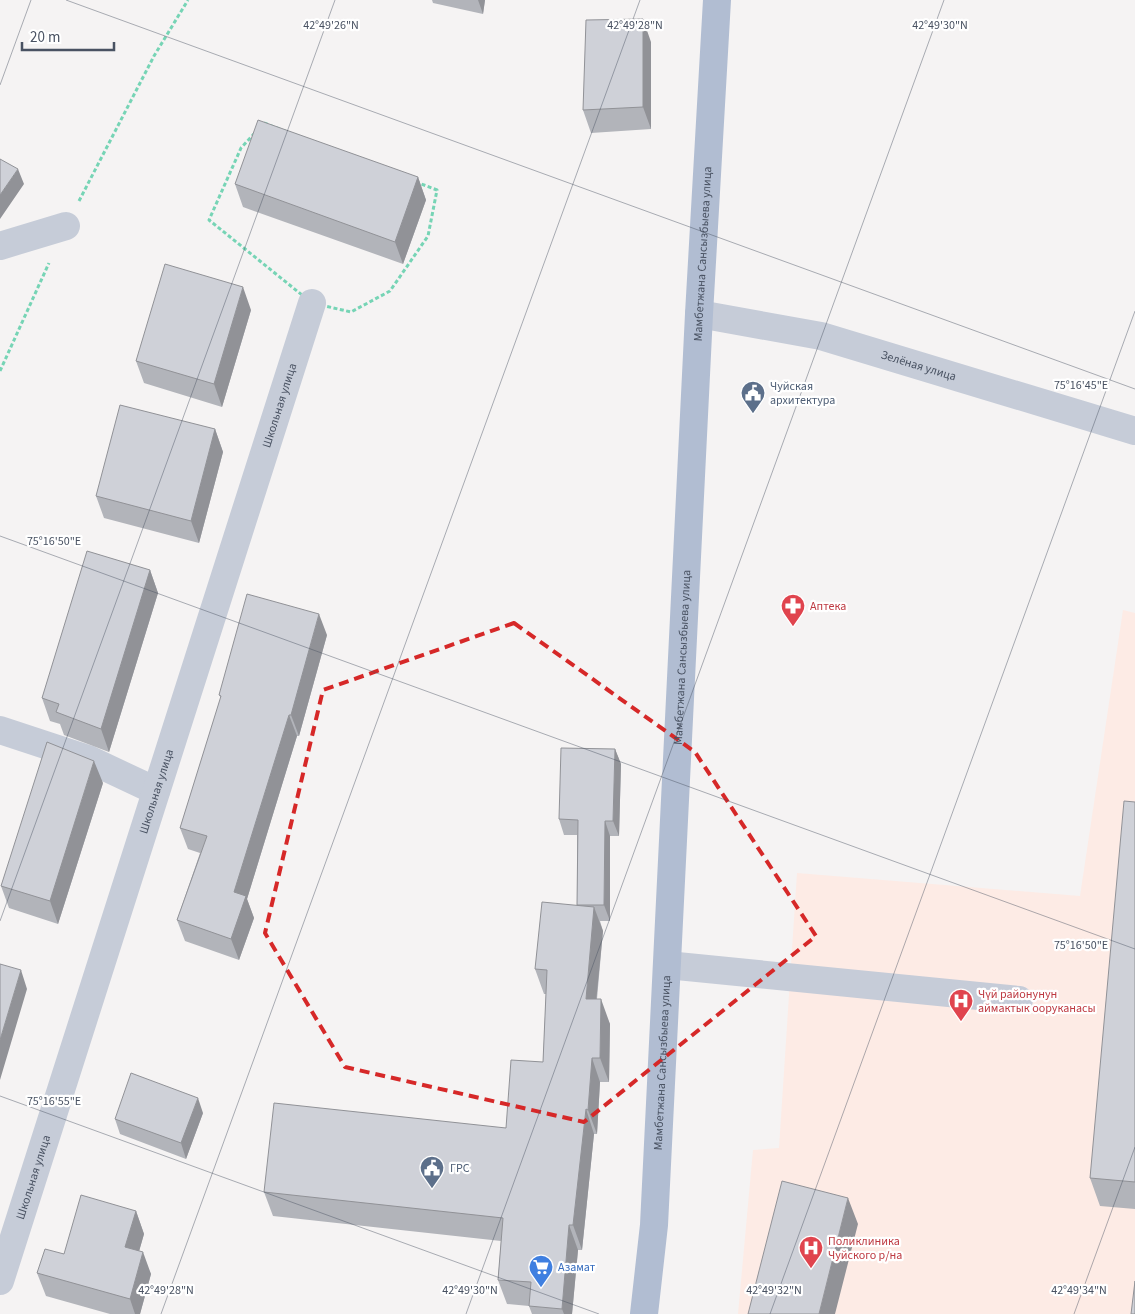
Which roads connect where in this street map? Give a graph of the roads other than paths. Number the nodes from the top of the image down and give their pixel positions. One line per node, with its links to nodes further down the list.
1 (717, 0): 5 (main road, Мамбетжана Сансызбыева улица)
2 (66, 226): 3 (street)
3 (0, 246)
4 (312, 303): 8 (street, Школьная улица)
5 (699, 314): 6 (street, Зелёная улица); 9 (main road, Мамбетжана Сансызбыева улица)
6 (1135, 431)
7 (0, 730): 8 (street)
8 (156, 791): 11 (street, Школьная улица)
9 (667, 965): 10 (street); 12 (main road, Мамбетжана Сансызбыева улица)
10 (1019, 1000)
11 (0, 1281)
12 (644, 1314)

